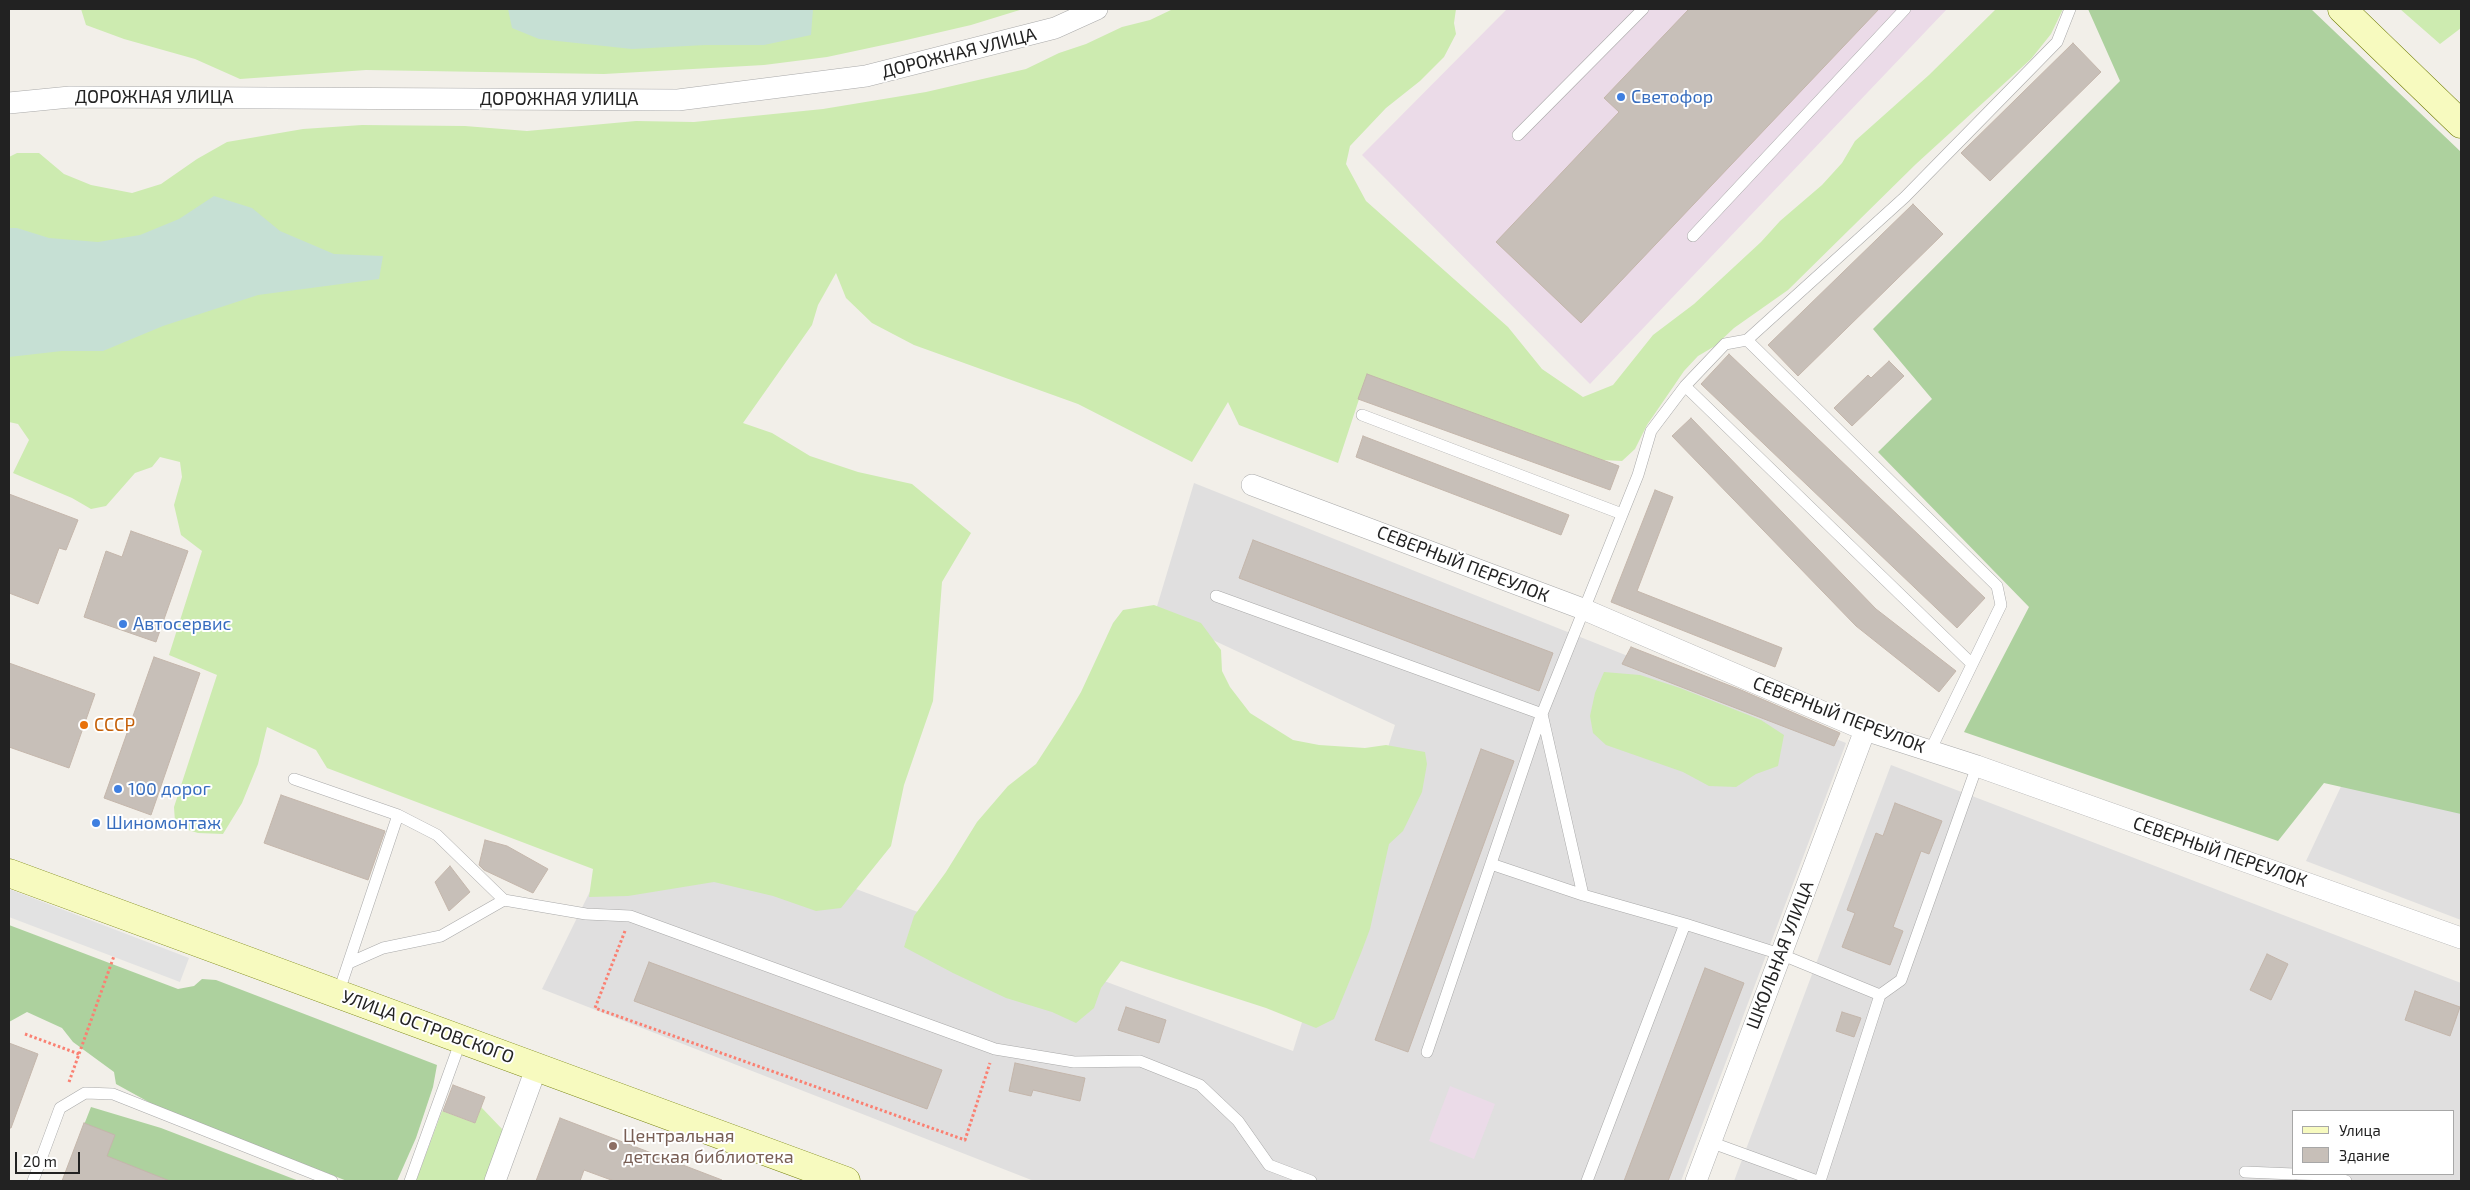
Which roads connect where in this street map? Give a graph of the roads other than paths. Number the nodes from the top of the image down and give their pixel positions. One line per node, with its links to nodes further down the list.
1 (1098, 9): 6 (street, ДОРОЖНАЯ УЛИЦА)
2 (1642, 9): 8 (lane)
3 (1905, 9): 9 (lane)
4 (2070, 9): 10 (lane)
5 (2342, 9): 7 (main road)
6 (9, 103)
7 (2461, 124)
8 (1518, 136)
9 (1693, 236)
10 (1747, 340): 11 (lane); 17 (lane)
11 (1685, 386): 14 (lane); 17 (lane)
12 (1362, 415): 14 (lane)
13 (1252, 485): 16 (street, СЕВЕРНЫЙ ПЕРЕУЛОК)
14 (1622, 514): 16 (lane)
15 (1216, 596): 18 (lane)
16 (1583, 609): 18 (lane); 19 (street, СЕВЕРНЫЙ ПЕРЕУЛОК)
17 (1972, 664): 20 (lane)
18 (1542, 714): 24 (lane); 26 (lane)
19 (1865, 730): 20 (street, СЕВЕРНЫЙ ПЕРЕУЛОК); 30 (street, ШКОЛЬНАЯ УЛИЦА)
20 (1930, 751): 21 (street, СЕВЕРНЫЙ ПЕРЕУЛОК)
21 (1977, 766): 29 (street, СЕВЕРНЫЙ ПЕРЕУЛОК); 33 (lane)
22 (294, 779): 23 (lane)
23 (398, 815): 27 (lane); 31 (lane)
24 (1491, 864): 26 (lane); 35 (lane)
25 (9, 873): 32 (main road, УЛИЦА ОСТРОВСКОГО)
26 (1583, 895): 28 (lane)
27 (504, 900): 31 (lane); 47 (lane)
28 (1685, 924): 30 (lane); 48 (lane)
29 (2461, 938)
30 (1780, 954): 33 (lane); 37 (street, ШКОЛЬНАЯ УЛИЦА)
31 (350, 962): 32 (lane)
32 (338, 994): 34 (main road, УЛИЦА ОСТРОВСКОГО)
33 (1880, 995): 50 (lane)
34 (461, 1040): 36 (main road, УЛИЦА ОСТРОВСКОГО); 44 (lane)
35 (1427, 1052)
36 (537, 1066): 41 (main road, УЛИЦА ОСТРОВСКОГО); 45 (street)
37 (1710, 1142): 49 (street, ШКОЛЬНАЯ УЛИЦА); 50 (lane)
38 (2245, 1172): 39 (lane)
39 (2292, 1174)
40 (2330, 1175): 51 (lane)
41 (813, 1176): 46 (main road, УЛИЦА ОСТРОВСКОГО)
42 (33, 1181): 43 (lane)
43 (332, 1181)
44 (410, 1181)
45 (495, 1181)
46 (846, 1181)
47 (1312, 1181)
48 (1587, 1181)
49 (1696, 1181)
50 (1819, 1181)
51 (2346, 1181)

